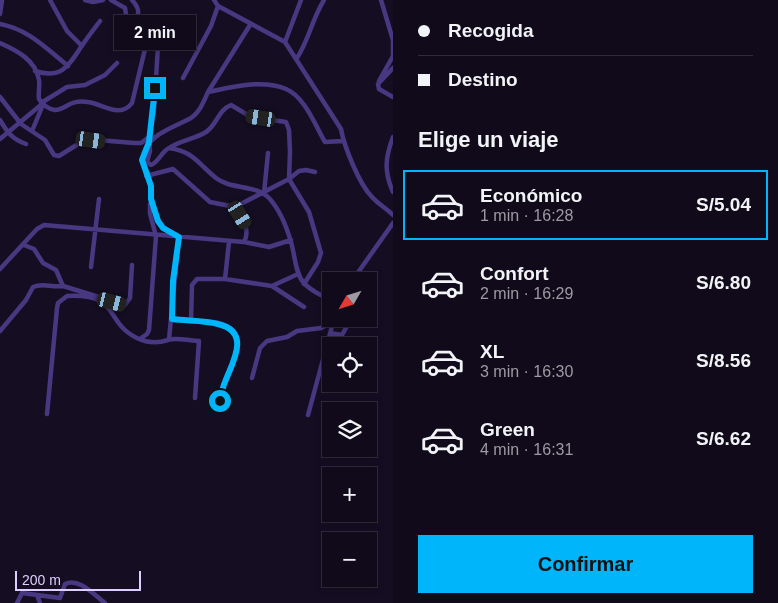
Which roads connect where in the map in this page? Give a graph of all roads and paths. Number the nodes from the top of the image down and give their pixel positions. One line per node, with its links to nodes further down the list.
1 (50, 0): 19 (street)
2 (85, 0): 3 (street)
3 (103, 0)
4 (111, 0): 20 (street)
5 (132, 0): 16 (street)
6 (214, 0): 11 (street)
7 (301, 0): 17 (street)
8 (324, 0): 21 (street)
9 (382, 0): 27 (street)
10 (2, 1): 12 (street)
11 (218, 6): 15 (street); 26 (street)
12 (0, 14)
13 (100, 20): 19 (street)
14 (0, 24): 23 (street)
15 (250, 25): 17 (street); 28 (street)
16 (150, 40): 20 (street); 38 (street)
17 (284, 42): 21 (street)
18 (0, 43): 25 (street)
19 (82, 46): 23 (street)
20 (145, 50): 31 (street)
21 (297, 58): 39 (street)
22 (117, 63): 31 (street)
23 (68, 66): 25 (street)
24 (393, 68): 27 (street)
25 (35, 72): 31 (street)
26 (183, 78)
27 (379, 81): 30 (street)
28 (208, 92): 38 (street); 39 (street)
29 (0, 97): 33 (street)
30 (393, 97)
31 (42, 104): 33 (street); 34 (street)
32 (0, 120): 35 (street)
33 (21, 124): 34 (street); 35 (street)
34 (32, 131): 38 (street)
35 (7, 133): 37 (street); 40 (street)
36 (393, 137): 46 (street)
37 (0, 139)
38 (149, 139): 41 (street); 44 (street)
39 (343, 141): 51 (street)
40 (26, 144)
41 (169, 148): 45 (street); 47 (street)
42 (268, 153): 47 (street)
43 (315, 172): 45 (street)
44 (146, 176): 49 (street); 50 (street)
45 (289, 179): 47 (street); 66 (street)
46 (393, 192)
47 (264, 193): 50 (street); 56 (street)
48 (99, 198): 53 (street)
49 (151, 199): 54 (street); 55 (street)
50 (235, 208): 58 (street)
51 (393, 214)
52 (393, 222): 63 (street)
53 (94, 230): 54 (street); 59 (street); 61 (street)
54 (156, 236): 55 (street); 79 (street)
55 (179, 237): 57 (street); 72 (street)
56 (291, 240): 58 (street); 64 (street)
57 (229, 242): 58 (street); 65 (street)
58 (244, 242)
59 (24, 245): 62 (street); 67 (street)
60 (132, 265): 70 (street)
61 (91, 267)
62 (0, 269)
63 (358, 272)
64 (298, 274): 66 (street); 68 (street)
65 (224, 279): 68 (street); 73 (street)
66 (304, 284): 69 (street)
67 (63, 286): 70 (street); 77 (street)
68 (272, 286): 71 (street)
69 (322, 295)
70 (99, 299): 79 (street); 84 (street)
71 (304, 307)
72 (172, 319): 73 (street); 80 (street)
73 (191, 321): 83 (street)
74 (322, 328): 81 (street)
75 (331, 328): 78 (street)
76 (346, 328): 78 (street)
77 (0, 331)
78 (330, 333): 85 (street)
79 (140, 339): 80 (street)
80 (169, 339): 82 (street)
81 (252, 378)
82 (195, 398)
83 (217, 411)
84 (47, 414)
85 (308, 415)
86 (38, 595): 87 (street); 88 (street); 89 (street)
87 (17, 603)
88 (40, 603)
89 (105, 603)

